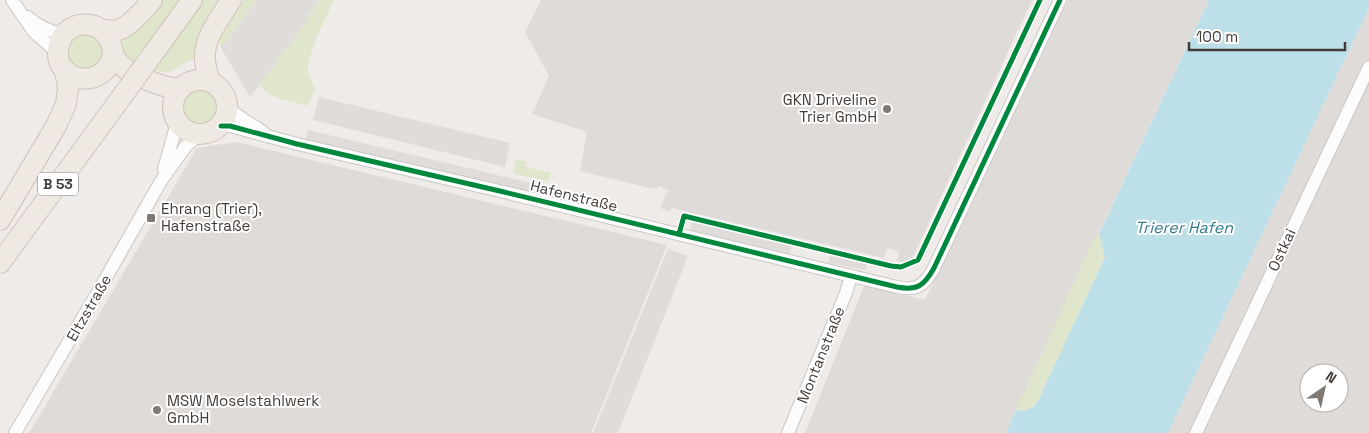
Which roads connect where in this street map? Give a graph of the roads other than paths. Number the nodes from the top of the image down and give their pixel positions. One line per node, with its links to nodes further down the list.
1 (152, 0): 6 (main road)
2 (192, 0): 19 (main road, B 53, bridge)
3 (231, 0): 11 (main road)
4 (1060, 0): 20 (street, Hafenstraße)
5 (15, 1): 7 (street); 7 (street)
6 (102, 30): 7 (main road); 8 (main road)
7 (62, 52): 10 (main road); 18 (main road)
8 (112, 55): 10 (main road); 12 (main road)
9 (1369, 67): 23 (street, Ostkai)
10 (101, 74): 14 (main road)
11 (210, 82): 12 (main road); 13 (main road)
12 (180, 89): 14 (main road)
13 (224, 116): 15 (main road); 16 (street, Hafenstraße); 16 (street, Hafenstraße)
14 (175, 117): 15 (main road); 17 (street, Eltzstraße)
15 (198, 135): 17 (street, Eltzstraße)
16 (266, 135): 20 (street, Hafenstraße)
17 (161, 181): 21 (street, Eltzstraße)
18 (0, 220)
19 (0, 263)
20 (851, 276): 22 (street, Montanstraße)
21 (15, 433)
22 (788, 433)
23 (1196, 433)

